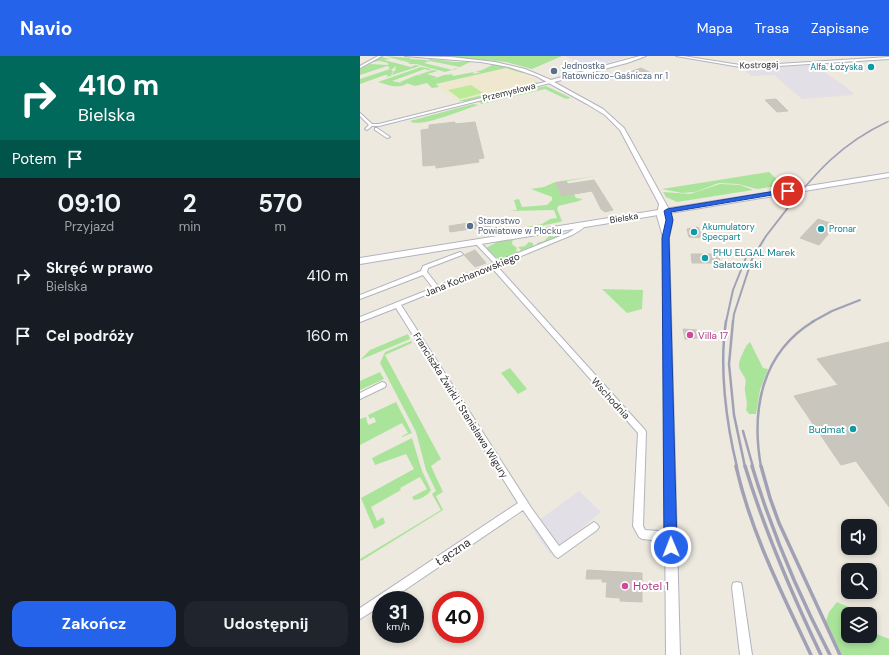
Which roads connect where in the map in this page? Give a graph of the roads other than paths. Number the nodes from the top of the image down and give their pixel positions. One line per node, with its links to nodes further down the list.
1 (380, 56): 6 (street)
2 (407, 56): 7 (street)
3 (678, 56): 5 (street, Kostrogaj)
4 (641, 57): 7 (street, Przemysłowa)
5 (889, 58)
6 (360, 67)
7 (549, 82): 10 (street, Przemysłowa); 15 (street)
8 (360, 114): 9 (street)
9 (371, 125): 10 (street); 11 (street)
10 (378, 127): 11 (street); 13 (street)
11 (366, 128): 12 (street)
12 (360, 130)
13 (388, 137)
14 (889, 175): 15 (main road, Bielska)
15 (663, 209): 16 (main road, Bielska); 30 (street)
16 (569, 230): 17 (main road, Bielska); 20 (street, Jana Kochanowskiego)
17 (477, 242): 19 (main road, Bielska); 20 (street)
18 (460, 254): 21 (street)
19 (360, 261)
20 (495, 264): 22 (street, Jana Kochanowskiego); 30 (street, Wschodnia)
21 (424, 272): 22 (street); 23 (street)
22 (438, 288): 24 (street, Jana Kochanowskiego)
23 (360, 297)
24 (398, 305): 25 (street, Jana Kochanowskiego); 28 (street, Franciszka Żwirki i Stanisława Wigury)
25 (360, 320)
26 (382, 385): 27 (street)
27 (360, 396)
28 (524, 504): 29 (street, Franciszka Żwirki i Stanisława Wigury); 32 (street, Łączna)
29 (594, 527)
30 (671, 537): 35 (street)
31 (737, 587): 36 (street)
32 (394, 591)
33 (372, 606): 34 (street, Łączna)
34 (360, 614)
35 (673, 655)
36 (746, 655)

